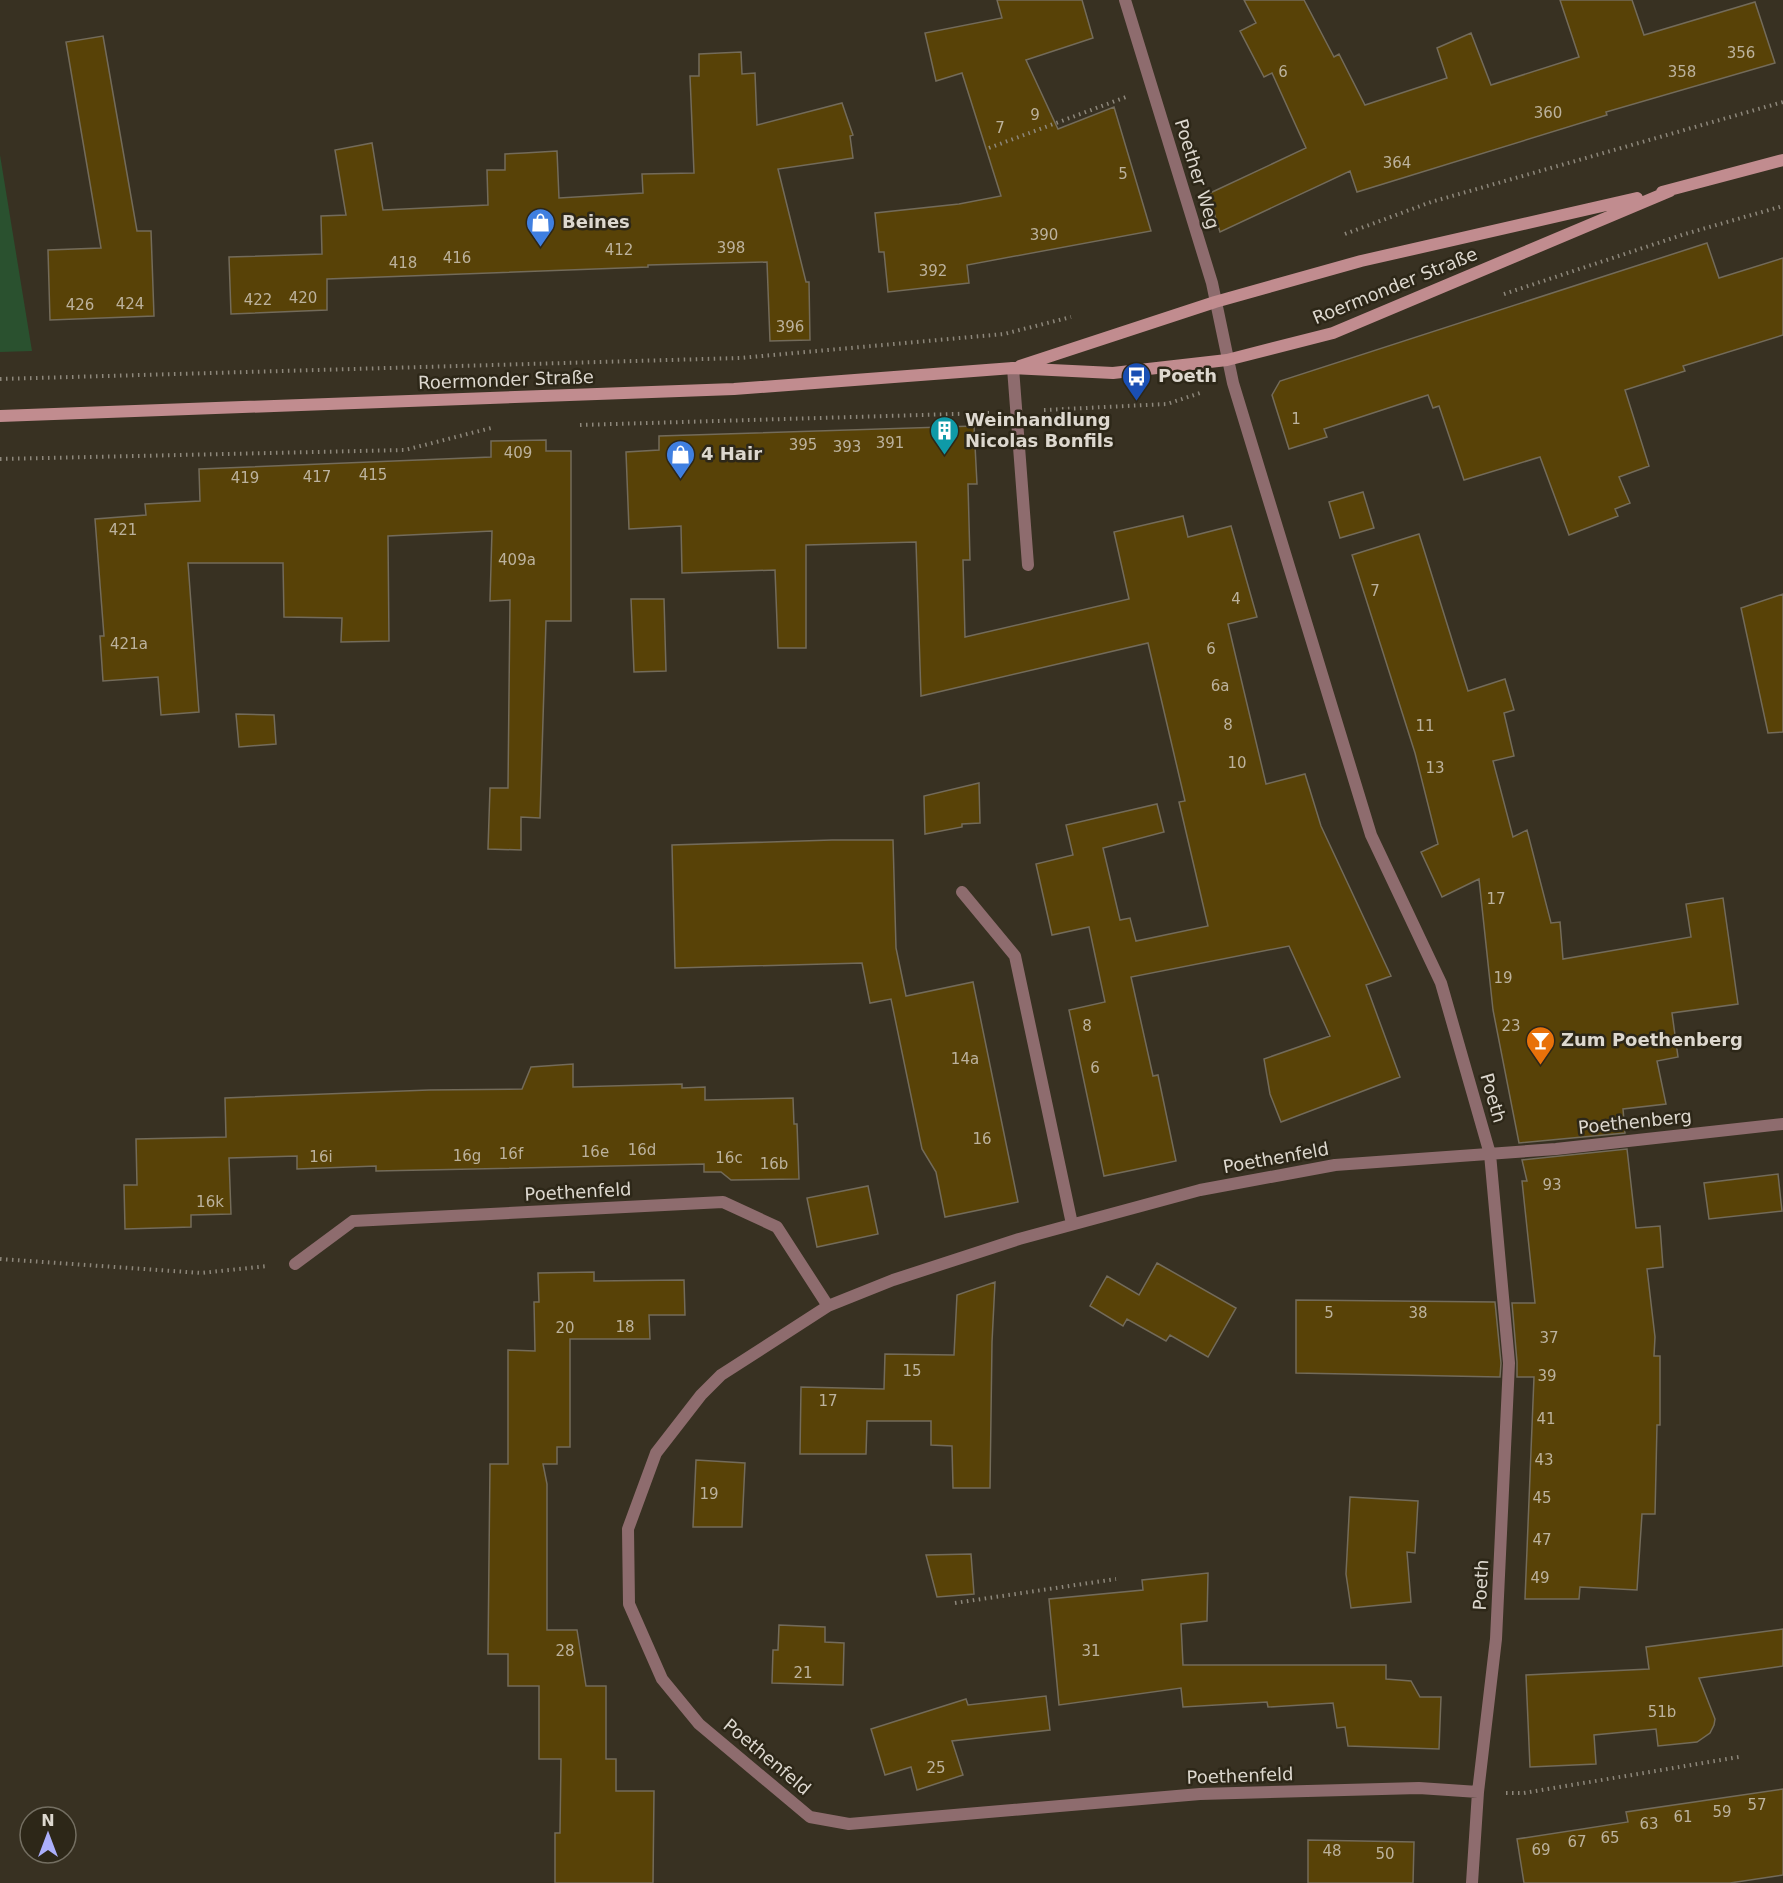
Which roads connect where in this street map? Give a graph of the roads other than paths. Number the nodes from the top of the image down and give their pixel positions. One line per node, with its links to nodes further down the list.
1 (1125, 0): 4 (street, Poether Weg)
2 (1783, 160): 3 (main road, Roermonder Straße)
3 (1670, 191): 4 (main road, Roermonder Straße); 5 (main road, Roermonder Straße)
4 (1215, 302): 5 (street, Poether Weg); 6 (main road, Roermonder Straße)
5 (1227, 360): 6 (main road, Roermonder Straße); 11 (street, Poeth)
6 (1013, 368): 7 (main road, Roermonder Straße); 8 (street)
7 (0, 416)
8 (1028, 565)
9 (962, 892): 12 (street)
10 (1783, 1124): 11 (street, Poethenberg)
11 (1490, 1154): 12 (street, Poethenfeld); 15 (street, Poeth)
12 (1072, 1224): 14 (street, Poethenfeld)
13 (295, 1264): 14 (street, Poethenfeld)
14 (828, 1306): 15 (street, Poethenfeld)
15 (1478, 1792): 16 (street, Poeth)
16 (1472, 1883)

